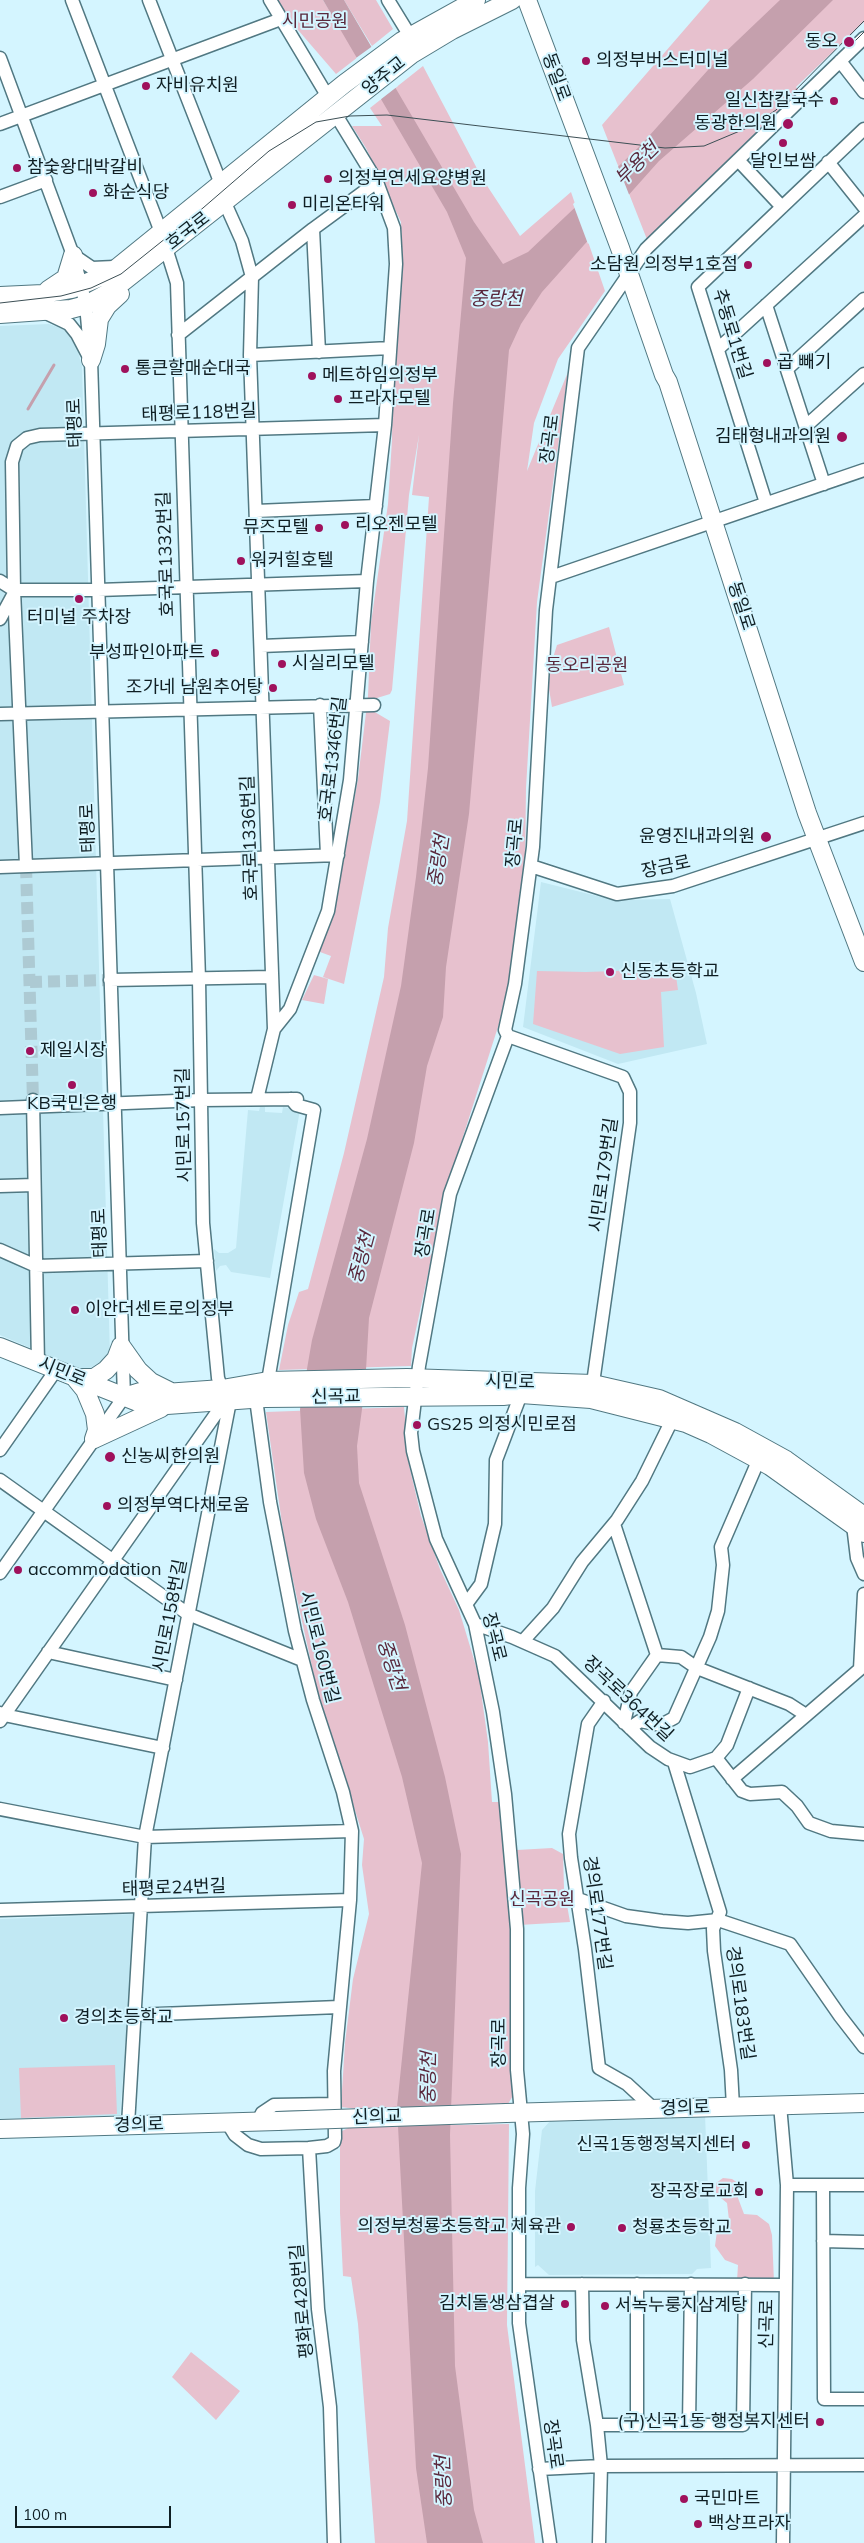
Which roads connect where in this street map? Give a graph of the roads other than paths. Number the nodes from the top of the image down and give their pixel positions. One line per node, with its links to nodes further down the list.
1 (72, 0): 15 (street, 호국로1332번길)
2 (149, 0): 12 (street)
3 (270, 0): 8 (street)
4 (388, 0): 10 (street)
5 (476, 0): 10 (street)
6 (512, 0): 10 (street)
7 (527, 0): 37 (street, 동일로)
8 (281, 19): 12 (street); 17 (street)
9 (864, 38): 13 (street, 장곡로)
10 (408, 43): 14 (street, 양주교); 18 (street, 양주교)
11 (0, 58): 19 (street, 태평로)
12 (171, 60): 15 (street); 27 (street)
13 (840, 61): 16 (street); 23 (street, 장곡로)
14 (344, 84): 17 (street, 호국로)
15 (104, 85): 19 (street); 34 (street, 호국로1332번길)
16 (864, 92)
17 (328, 97): 27 (street, 호국로)
18 (356, 99): 20 (street, 호국로)
19 (21, 115): 21 (street); 25 (street, 태평로)
20 (336, 115): 26 (street, 호국로1346번길); 29 (street, 호국로)
21 (0, 124)
22 (864, 129): 24 (street, 추동로1번길)
23 (738, 160): 30 (street); 37 (street, 장곡로)
24 (828, 162): 30 (street, 추동로1번길); 31 (street)
25 (46, 180): 28 (street); 35 (street, 태평로)
26 (377, 182): 33 (street); 47 (street, 호국로1346번길)
27 (221, 184): 34 (street, 호국로)
28 (0, 197)
29 (225, 203): 34 (street, 호국로); 38 (street, 호국로1336번길)
30 (782, 207): 48 (street, 추동로1번길)
31 (864, 207)
32 (864, 216): 44 (street)
33 (313, 229): 38 (street); 49 (street)
34 (164, 240): 36 (street, 호국로); 46 (street, 호국로1332번길)
35 (74, 255): 36 (street); 39 (street, 태평로); 42 (street)
36 (123, 273): 39 (street, 호국로); 43 (street, 호국로); 51 (street)
37 (629, 273): 64 (street, 동일로); 65 (street, 장곡로)
38 (252, 277): 46 (street); 50 (street, 호국로1336번길)
39 (83, 286): 42 (street, 호국로); 43 (street, 태평로)
40 (0, 296): 42 (street, 호국로)
41 (864, 299): 52 (street)
42 (43, 303): 43 (street, 호국로); 45 (street, 호국로); 51 (street)
43 (86, 305): 51 (street, 태평로)
44 (766, 305): 48 (street); 52 (street)
45 (0, 314)
46 (178, 335): 57 (street, 호국로1332번길)
47 (390, 348): 49 (street); 54 (street, 호국로1346번길)
48 (718, 349): 61 (street, 추동로1번길)
49 (319, 352): 50 (street)
50 (250, 354): 56 (street, 호국로1336번길)
51 (91, 360): 58 (street, 태평로)
52 (787, 369): 55 (street)
53 (864, 374): 55 (street)
54 (385, 425): 56 (street, 태평로118번길); 62 (street, 호국로1346번길)
55 (806, 426): 60 (street)
56 (253, 428): 57 (street, 태평로118번길); 63 (street, 호국로1336번길)
57 (180, 430): 58 (street, 태평로118번길); 69 (street, 호국로1332번길)
58 (93, 433): 70 (street, 태평로118번길); 71 (street, 태평로)
59 (864, 470): 60 (street)
60 (824, 484): 61 (street)
61 (766, 503): 64 (street)
62 (376, 506): 63 (street); 67 (street, 호국로1346번길)
63 (256, 511): 68 (street, 호국로1336번길)
64 (714, 521): 65 (street); 84 (street, 동일로)
65 (552, 576): 90 (street, 장곡로)
66 (0, 581): 70 (street)
67 (367, 581): 68 (street); 73 (street, 호국로1346번길)
68 (258, 584): 69 (street); 74 (street, 호국로1336번길)
69 (185, 587): 71 (street); 79 (street, 호국로1332번길)
70 (14, 590): 71 (street); 72 (street); 82 (street)
71 (98, 590): 80 (street, 태평로)
72 (0, 619)
73 (362, 642): 74 (street); 75 (street, 호국로1346번길)
74 (260, 646): 78 (street, 호국로1336번길)
75 (358, 704): 76 (street); 77 (street); 85 (street, 호국로1346번길)
76 (320, 705): 78 (street); 85 (street)
77 (374, 705)
78 (263, 707): 79 (street); 86 (street, 호국로1336번길)
79 (189, 709): 80 (street); 87 (street, 호국로1332번길)
80 (102, 712): 82 (street); 88 (street, 태평로)
81 (0, 714): 82 (street)
82 (18, 714): 89 (street)
83 (864, 823): 84 (street, 장금로)
84 (816, 840): 90 (street, 장금로); 92 (street, 동일로)
85 (332, 855): 86 (street); 96 (street, 호국로1346번길)
86 (268, 858): 87 (street); 93 (street, 호국로1336번길)
87 (194, 860): 88 (street); 95 (street, 시민로157번길)
88 (106, 864): 89 (street); 94 (street, 태평로)
89 (26, 866): 91 (street)
90 (531, 866): 97 (street, 장곡로)
91 (0, 867)
92 (864, 962)
93 (272, 977): 95 (street); 96 (street, 호국로1336번길)
94 (110, 980): 95 (street); 101 (street, 태평로)
95 (199, 980): 99 (street, 시민로157번길)
96 (274, 1029): 98 (street, 호국로1346번길)
97 (508, 1036): 115 (street, 장곡로); 116 (street, 시민로179번길)
98 (257, 1099): 99 (street); 114 (street)
99 (201, 1100): 101 (street); 106 (street, 시민로157번길)
100 (33, 1104): 101 (street); 102 (street); 103 (street)
101 (114, 1104): 107 (street, 태평로)
102 (0, 1108)
103 (34, 1185): 104 (street); 108 (street)
104 (0, 1186)
105 (0, 1250): 108 (street)
106 (207, 1261): 107 (street); 119 (street, 시민로157번길)
107 (119, 1264): 108 (street); 109 (street, 태평로)
108 (36, 1266): 111 (street)
109 (121, 1346): 113 (street); 118 (street, 태평로); 120 (street)
110 (0, 1347): 111 (street, 시민로)
111 (38, 1363): 112 (street, 시민로)
112 (56, 1370): 113 (street, 시민로); 124 (street)
113 (73, 1377): 118 (street, 시민로); 123 (street)
114 (268, 1381): 115 (street, 시민로); 119 (street, 시민로)
115 (412, 1387): 116 (street, 시민로); 117 (street, 시민로); 121 (street, 신곡교); 134 (street, 장곡로)
116 (592, 1391): 117 (street, 시민로); 122 (street, 시민로); 129 (street, 시민로)
117 (521, 1394): 134 (street)
118 (124, 1397): 120 (street, 시민로); 123 (street)
119 (225, 1397): 120 (street, 시민로); 121 (street, 시민로); 130 (street); 135 (street, 시민로158번길)
120 (171, 1398): 123 (street)
121 (261, 1399): 140 (street, 시민로160번길)
122 (672, 1420): 125 (street, 시민로); 128 (street)
123 (94, 1440): 127 (street)
124 (1, 1447)
125 (759, 1459): 129 (street, 시민로); 141 (street)
126 (0, 1480): 127 (street)
127 (43, 1512): 130 (street); 131 (street)
128 (614, 1524): 137 (street); 139 (street)
129 (860, 1525): 132 (street)
130 (112, 1561): 135 (street); 138 (street)
131 (0, 1573)
132 (864, 1574)
133 (864, 1594): 145 (street)
134 (467, 1603): 136 (street, 장곡로)
135 (188, 1614): 140 (street); 142 (street, 시민로158번길)
136 (475, 1624): 137 (street, 장곡로364번길); 169 (street, 장곡로)
137 (523, 1641): 144 (street, 장곡로364번길)
138 (48, 1652): 142 (street); 146 (street)
139 (657, 1655): 141 (street); 147 (street)
140 (302, 1660): 153 (street, 시민로160번길)
141 (697, 1668): 143 (street); 147 (street)
142 (176, 1680): 148 (street, 시민로158번길)
143 (749, 1688): 145 (street); 149 (street)
144 (604, 1701): 147 (street, 장곡로364번길); 156 (street, 경의로177번길)
145 (806, 1715): 151 (street)
146 (1, 1716): 148 (street)
147 (627, 1725): 150 (street, 장곡로364번길)
148 (163, 1748): 155 (street, 시민로158번길)
149 (716, 1758): 150 (street, 장곡로364번길); 151 (street)
150 (674, 1762): 160 (street, 경의로183번길)
151 (732, 1779): 154 (street)
152 (0, 1809): 155 (street)
153 (352, 1831): 155 (street); 157 (street, 시민로160번길)
154 (864, 1834)
155 (145, 1837): 158 (street, 시민로158번길)
156 (578, 1899): 160 (street); 168 (street, 경의로177번길)
157 (350, 1900): 158 (street, 태평로24번길); 161 (street, 시민로160번길)
158 (140, 1907): 159 (street, 태평로24번길); 162 (street, 시민로158번길)
159 (0, 1910)
160 (718, 1920): 163 (street); 167 (street, 경의로183번길)
161 (339, 2007): 162 (street); 165 (street, 시민로160번길)
162 (134, 2015): 173 (street, 시민로158번길)
163 (864, 2047)
164 (864, 2103): 166 (street, 경의로)
165 (333, 2104): 170 (street); 175 (street, 시민로160번길)
166 (780, 2105): 167 (street, 경의로); 176 (street, 신곡로)
167 (733, 2107): 168 (street, 경의로)
168 (654, 2109): 169 (street, 경의로)
169 (514, 2113): 171 (street, 신의교, bridge); 181 (street, 장곡로)
170 (258, 2121): 171 (street, 경의로); 172 (street, 경의로)
171 (278, 2121)
172 (227, 2122): 173 (street, 경의로); 175 (street)
173 (128, 2125): 174 (street, 경의로)
174 (0, 2129)
175 (309, 2148): 195 (street, 평화로428번길)
176 (787, 2185): 177 (street); 186 (street, 신곡로)
177 (823, 2185): 178 (street); 179 (street)
178 (864, 2185)
179 (823, 2241): 180 (street); 187 (street)
180 (864, 2242)
181 (519, 2284): 182 (street); 194 (street, 장곡로)
182 (582, 2284): 183 (street); 188 (street)
183 (637, 2284): 184 (street); 189 (street)
184 (691, 2284): 185 (street); 190 (street)
185 (745, 2284): 186 (street); 190 (street)
186 (785, 2285): 191 (street, 신곡로)
187 (864, 2399)
188 (597, 2425): 189 (street); 193 (street)
189 (637, 2425): 190 (street)
190 (689, 2425)
191 (783, 2464): 192 (street); 193 (street); 198 (street, 신곡로)
192 (864, 2465)
193 (600, 2466): 194 (street); 197 (street)
194 (538, 2469): 196 (street, 장곡로)
195 (334, 2543)
196 (550, 2543)
197 (599, 2543)
198 (783, 2543)

